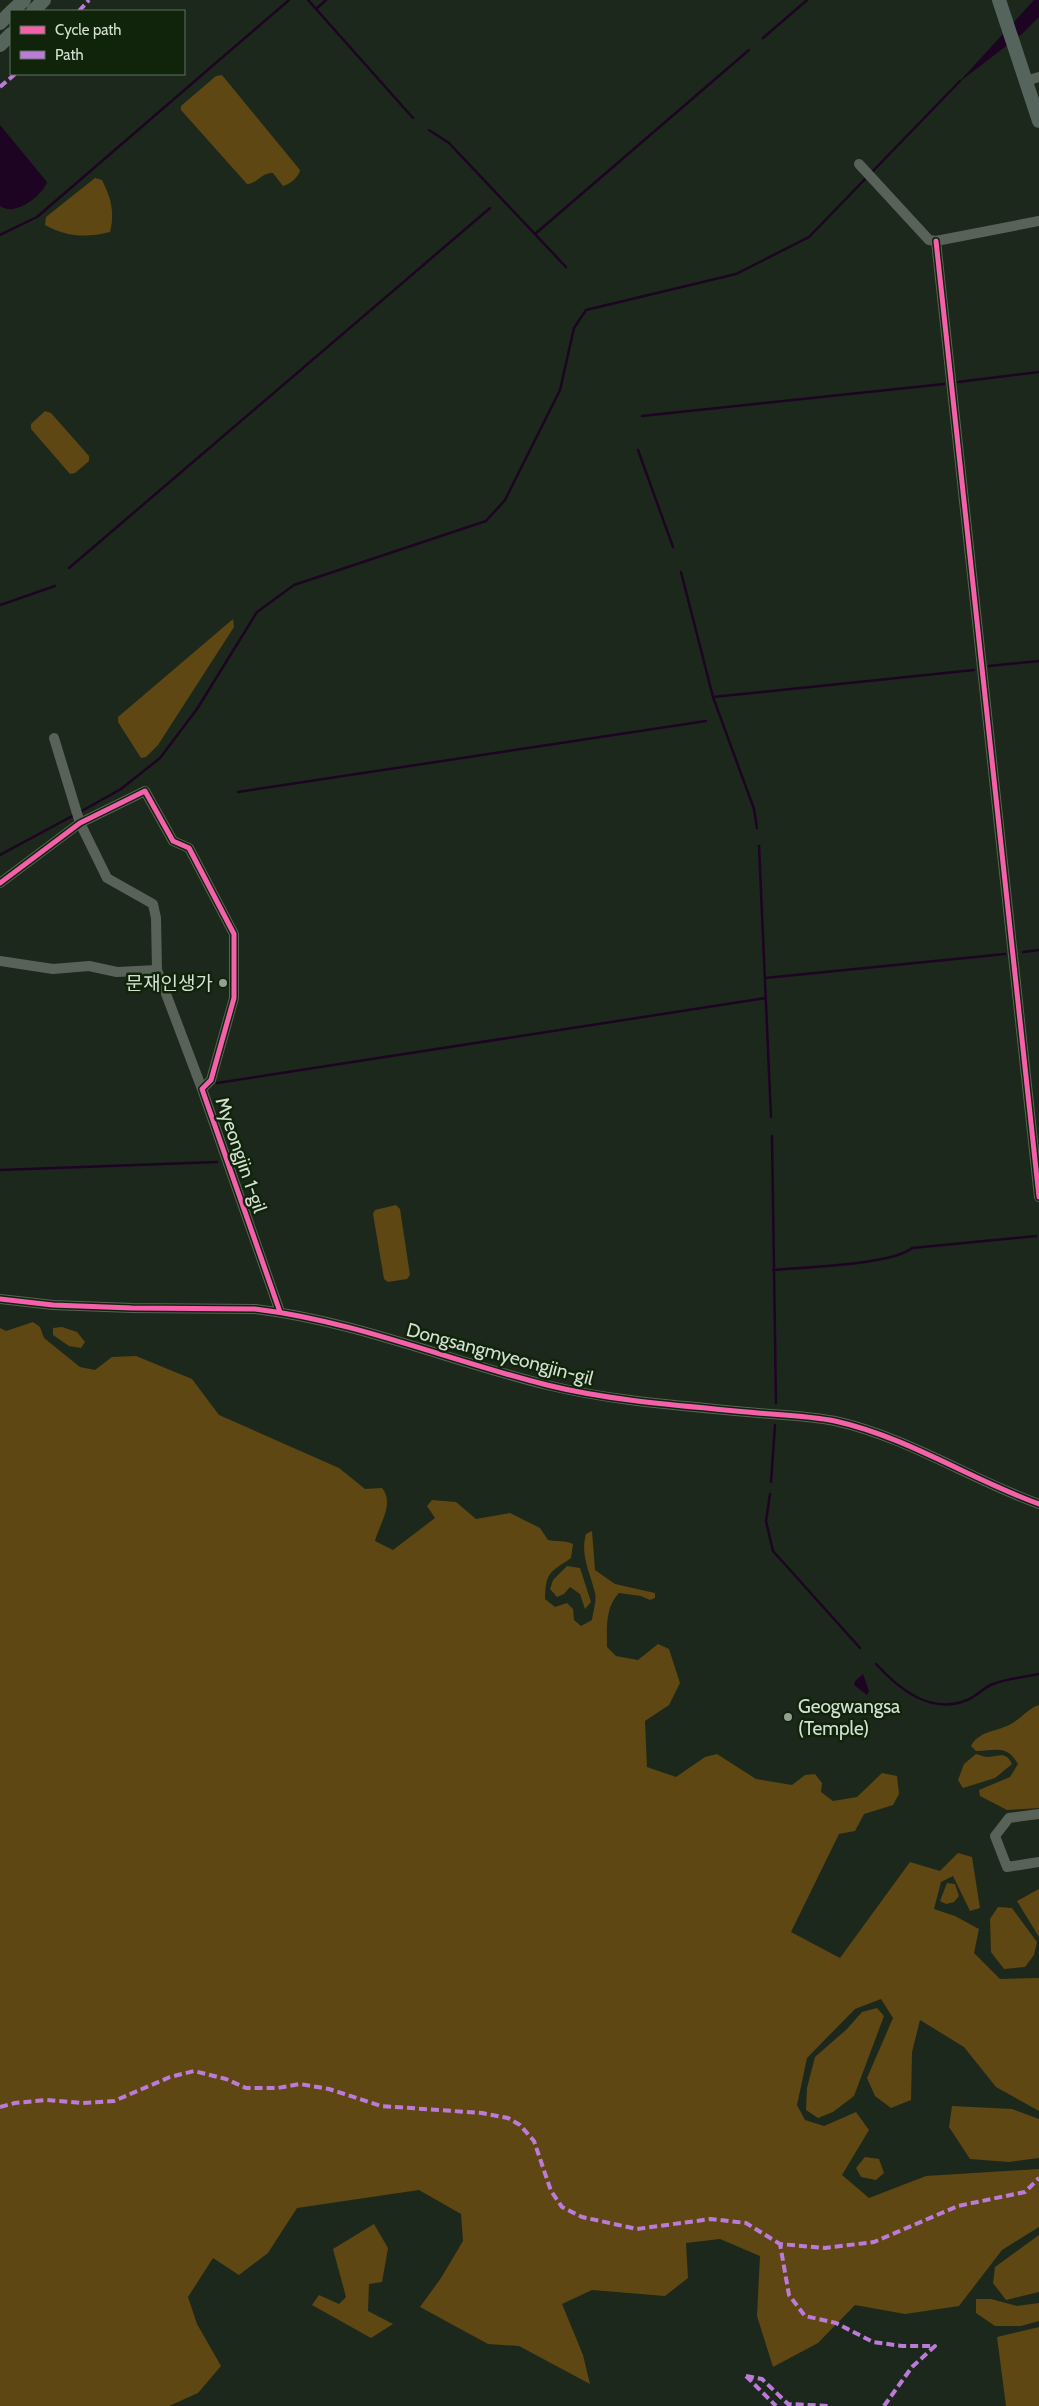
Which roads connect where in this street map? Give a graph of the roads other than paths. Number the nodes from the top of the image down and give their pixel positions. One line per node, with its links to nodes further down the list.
1 (24, 0): 4 (main road)
2 (44, 0): 5 (main road)
3 (999, 0): 11 (main road)
4 (14, 10)
5 (34, 10)
6 (10, 14): 7 (main road)
7 (0, 23)
8 (10, 35): 9 (main road)
9 (0, 45)
10 (1039, 77): 11 (street)
11 (1025, 81): 12 (main road)
12 (1039, 121)
13 (859, 164): 15 (street)
14 (1039, 221): 15 (street)
15 (936, 241): 22 (street)
16 (54, 738): 17 (street)
17 (80, 823): 18 (street, Myeongjin 1-gil); 20 (street); 21 (street, Myeongjin 1-gil)
18 (0, 883)
19 (0, 961): 20 (street)
20 (157, 970): 21 (street)
21 (202, 1089): 24 (street, Myeongjin 1-gil)
22 (1039, 1197)
23 (0, 1299): 24 (street, Dongsangmyeongjin-gil)
24 (280, 1312): 25 (street, Dongsangmyeongjin-gil)
25 (1039, 1504)
26 (1039, 1814): 27 (street)
27 (1039, 1862)

